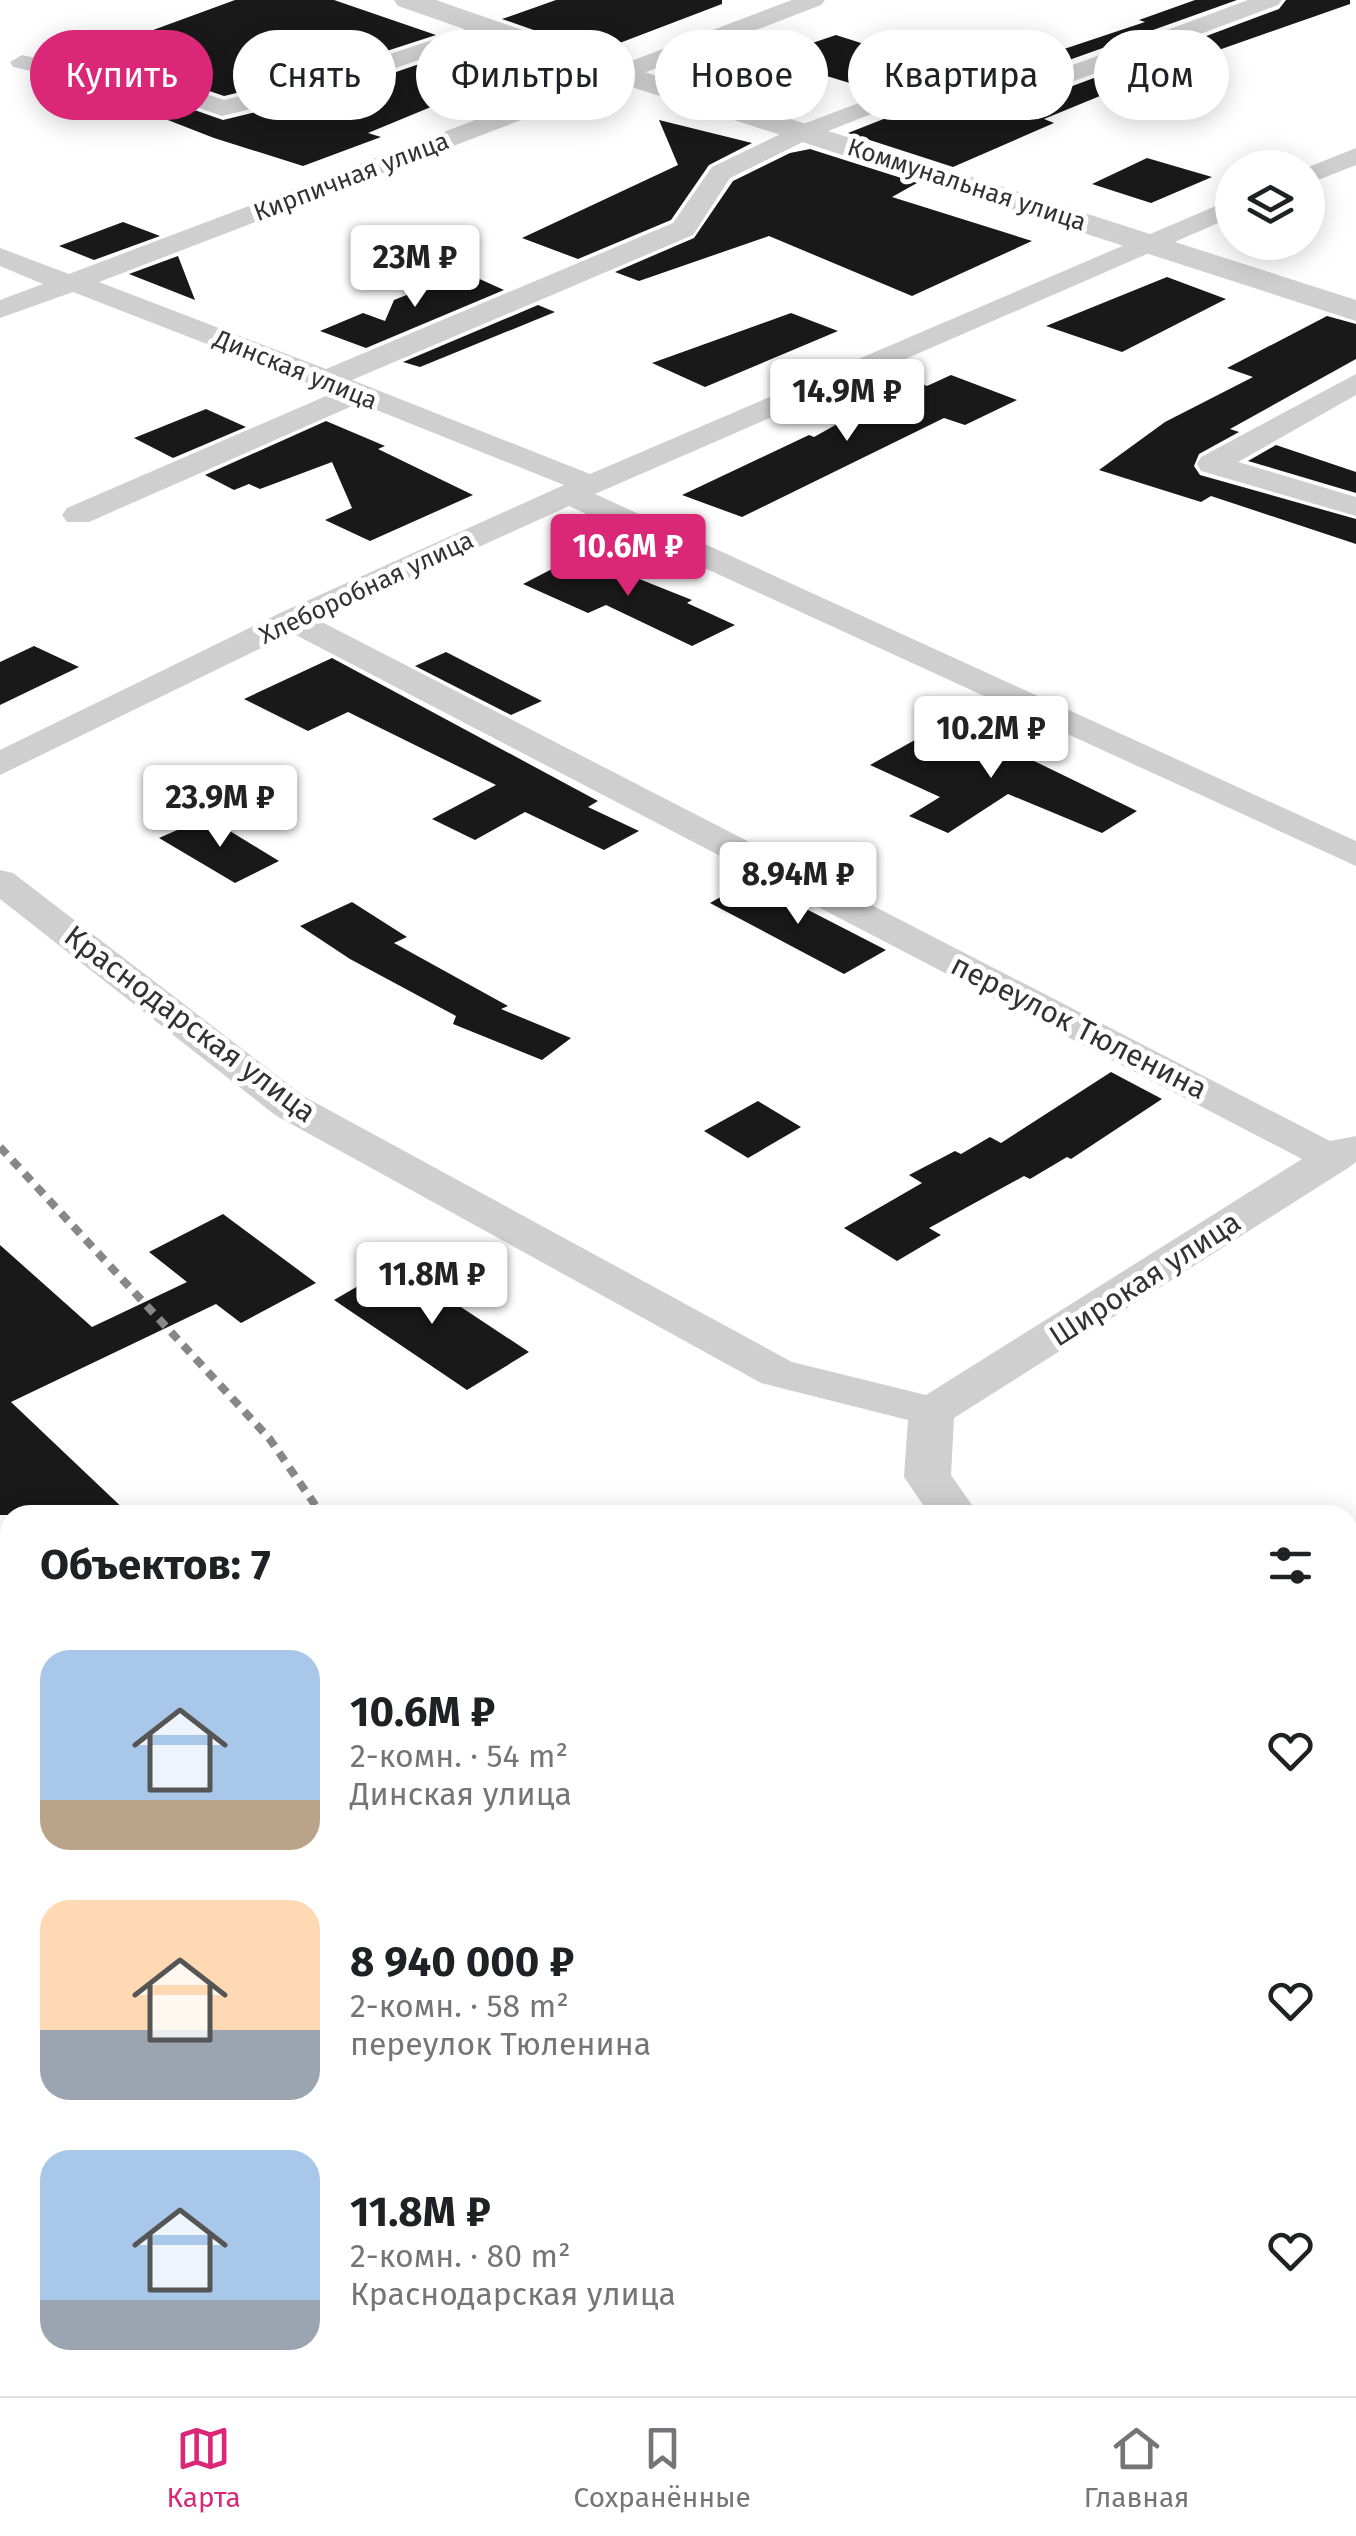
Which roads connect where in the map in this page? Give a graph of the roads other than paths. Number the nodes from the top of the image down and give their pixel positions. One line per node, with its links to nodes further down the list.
1 (408, 0): 4 (street, Коммунальная улица)
2 (813, 0): 7 (street, Кирпичная улица)
3 (1270, 0): 10 (street)
4 (487, 29): 5 (street, Коммунальная улица); 6 (street)
5 (490, 30)
6 (22, 62)
7 (635, 68)
8 (635, 79): 10 (street, Коммунальная улица)
9 (498, 120): 16 (street, Кирпичная улица)
10 (804, 132): 14 (street, Коммунальная улица); 19 (street)
11 (1355, 157): 12 (street)
12 (1325, 169)
13 (1215, 214): 14 (street, Хлеборобная улица)
14 (1148, 242): 18 (street, Коммунальная улица); 22 (street, Хлеборобная улица)
15 (0, 256): 16 (street, Динская улица)
16 (73, 283): 17 (street, Кирпичная улица); 19 (street, Динская улица)
17 (0, 310)
18 (1356, 312)
19 (324, 380): 21 (street, Динская улица)
20 (1356, 383): 23 (street)
21 (355, 394): 22 (street, Динская улица); 24 (street)
22 (580, 490): 25 (street, Хлеборобная улица); 27 (street, Динская улица)
23 (1356, 507)
24 (78, 515)
25 (292, 620): 26 (street, Хлеборобная улица); 29 (street, переулок Тюленина)
26 (0, 764)
27 (1356, 854)
28 (0, 881): 30 (street, Краснодарская улица)
29 (1344, 1151): 30 (street, Широкая улица)
30 (932, 1411): 31 (street)
31 (947, 1505)

